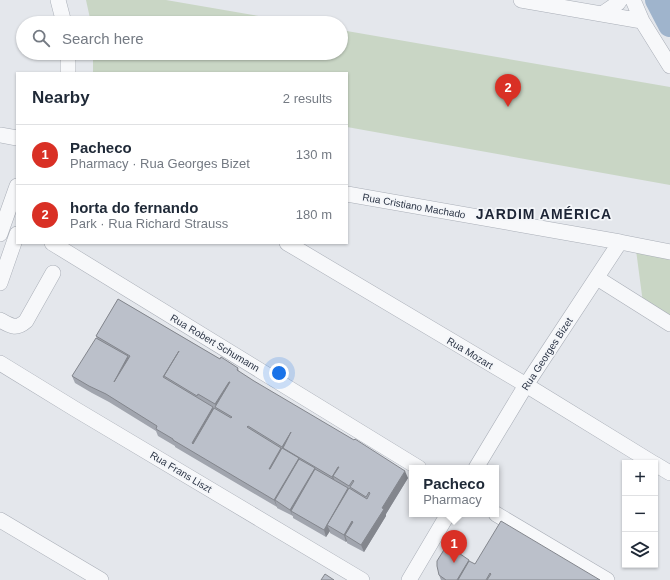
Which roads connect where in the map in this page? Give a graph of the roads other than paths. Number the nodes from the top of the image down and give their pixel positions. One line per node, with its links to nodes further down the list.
1 (58, 0): 6 (street)
2 (521, 0): 5 (street)
3 (620, 0): 5 (street)
4 (633, 0): 7 (street)
5 (602, 14): 7 (street)
6 (62, 16)
7 (642, 21): 9 (street)
8 (68, 60): 10 (street)
9 (670, 66)
10 (68, 72)
11 (0, 135): 12 (street)
12 (16, 138)
13 (16, 189): 15 (street)
14 (348, 194): 17 (street, Rua Cristiano Machado)
15 (0, 234)
16 (16, 237): 23 (street)
17 (620, 242): 20 (street, Rua Cristiano Machado); 22 (street, Rua Georges Bizet)
18 (54, 244): 29 (street, Rua Robert Schumann)
19 (289, 244): 27 (street, Rua Mozart)
20 (670, 252)
21 (53, 273): 24 (street)
22 (597, 278): 25 (street); 27 (street, Rua Georges Bizet)
23 (0, 283)
24 (0, 320)
25 (670, 324)
26 (0, 363): 37 (street, Rua Frans Liszt)
27 (526, 385): 28 (street, Rua Mozart); 30 (street, Rua Georges Bizet)
28 (649, 460)
29 (414, 465)
30 (478, 465)
31 (658, 466): 32 (street, Rua Mozart)
32 (670, 473)
33 (499, 516): 39 (street)
34 (446, 517): 38 (street)
35 (0, 520): 36 (street)
36 (101, 580)
37 (362, 580)
38 (409, 580)
39 (607, 580)

